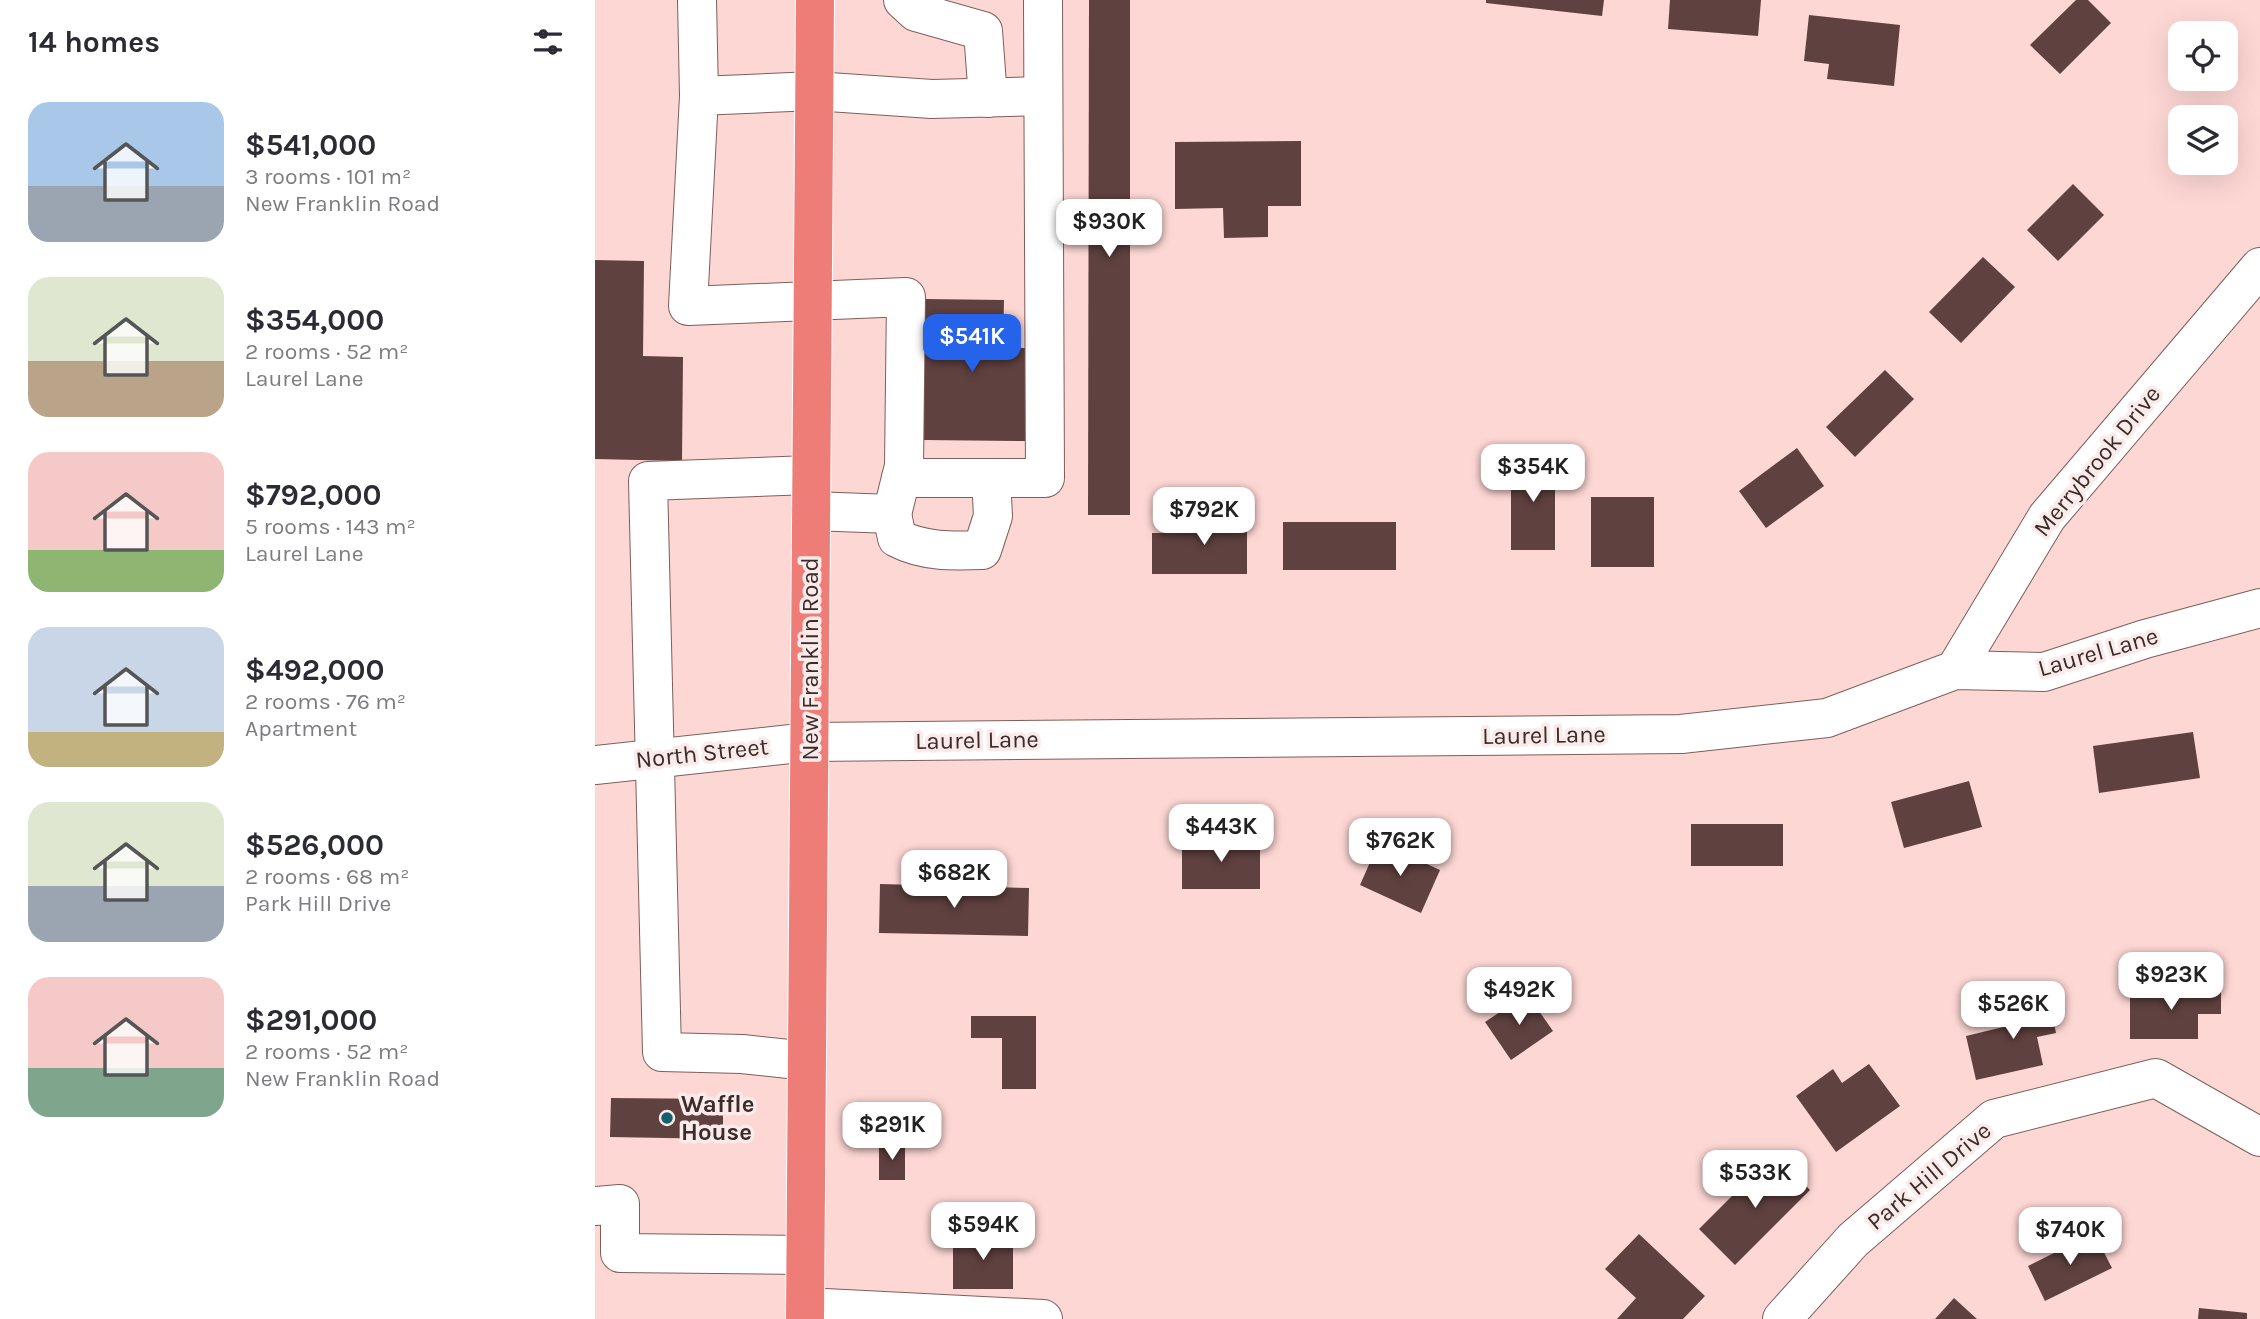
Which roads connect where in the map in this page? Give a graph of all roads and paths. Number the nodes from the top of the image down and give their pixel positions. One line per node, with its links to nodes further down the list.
1 (697, 0): 6 (street)
2 (815, 0): 5 (highway, New Franklin Road)
3 (903, 0): 8 (street)
4 (1043, 0): 7 (street)
5 (814, 91): 6 (street); 8 (street); 10 (highway, New Franklin Road)
6 (699, 96): 10 (street)
7 (1043, 96): 8 (street); 12 (street)
8 (988, 98)
9 (2260, 267): 16 (street, Merrybrook Drive)
10 (812, 300): 11 (street); 13 (highway, New Franklin Road)
11 (901, 478): 12 (street); 14 (street)
12 (991, 478): 14 (street)
13 (811, 493): 14 (street); 17 (highway, New Franklin Road); 18 (street)
14 (893, 514)
15 (2260, 608): 16 (street, Laurel Lane)
16 (1955, 670): 17 (street, Laurel Lane)
17 (809, 742): 18 (street, North Street); 20 (highway, New Franklin Road)
18 (654, 757): 19 (street, North Street); 20 (street)
19 (595, 765)
20 (807, 1061): 23 (highway, New Franklin Road)
21 (2260, 1137): 26 (street, Park Hill Drive)
22 (595, 1206): 23 (street)
23 (805, 1255): 24 (highway, New Franklin Road)
24 (805, 1313): 25 (street)
25 (1043, 1319)
26 (1782, 1319)

